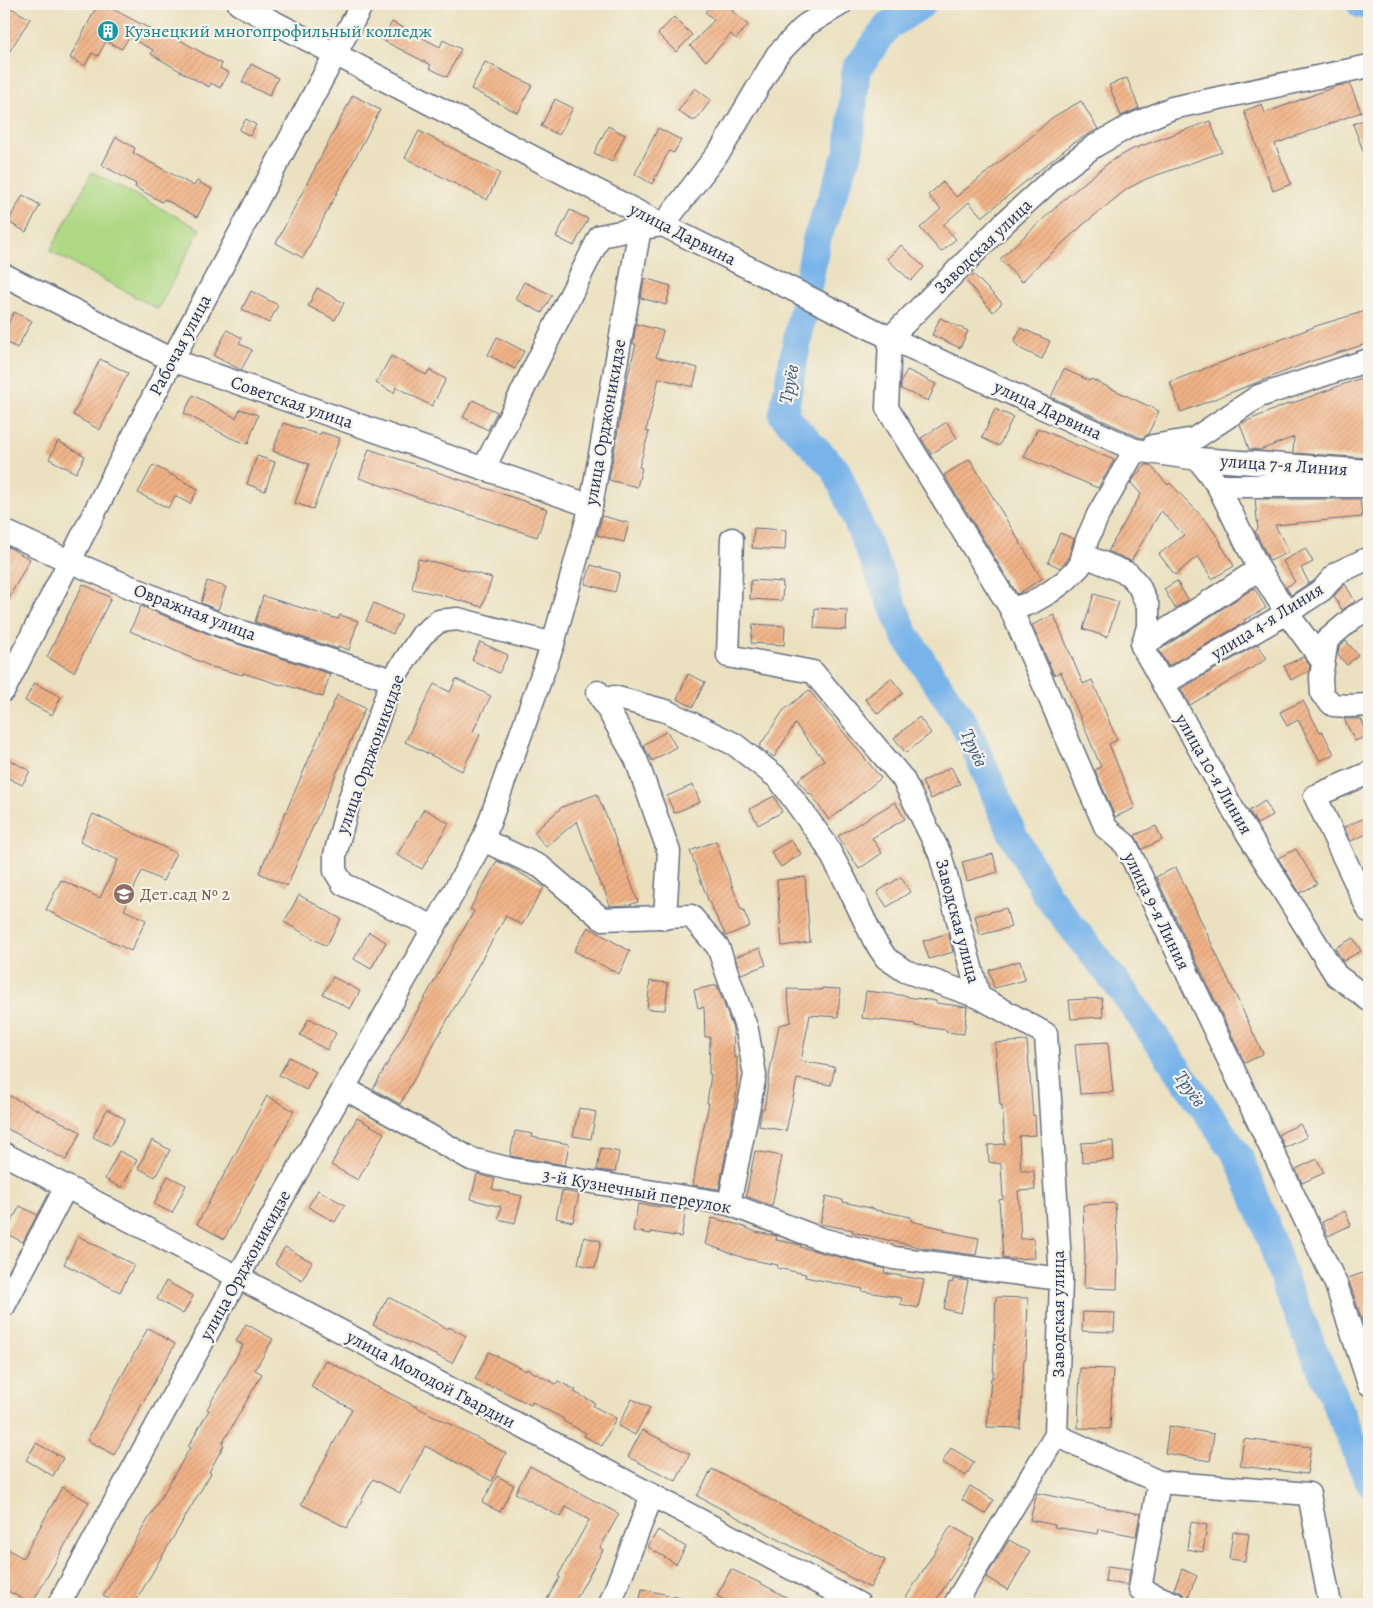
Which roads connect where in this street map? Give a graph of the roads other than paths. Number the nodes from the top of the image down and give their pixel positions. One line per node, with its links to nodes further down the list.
1 (239, 4): 4 (street, улица Дарвина)
2 (362, 4): 4 (street, Рабочая улица)
3 (841, 4): 6 (street)
4 (336, 55): 6 (street, улица Дарвина); 10 (street, Рабочая улица)
5 (1369, 66): 9 (street, Заводская улица)
6 (663, 225): 7 (street); 9 (street, улица Дарвина)
7 (640, 228): 14 (street); 18 (street, улица Орджоникидзе)
8 (4, 274): 10 (street, Советская улица)
9 (890, 338): 12 (street, улица Дарвина); 25 (street)
10 (172, 360): 14 (street, Советская улица); 23 (street, Рабочая улица)
11 (1369, 360): 12 (street)
12 (1134, 450): 13 (street, улица Дарвина); 21 (street)
13 (1198, 459): 15 (street, улица 7-я Линия); 16 (street)
14 (484, 468): 18 (street, Советская улица)
15 (1369, 471)
16 (1218, 486): 17 (street); 24 (street)
17 (1369, 486)
18 (591, 506): 28 (street, улица Орджоникидзе)
19 (4, 531): 23 (street, Овражная улица)
20 (732, 539): 40 (street, Заводская улица)
21 (1083, 555): 25 (street); 29 (street)
22 (1369, 558): 27 (street, улица 4-я Линия)
23 (69, 561): 31 (street, Овражная улица); 33 (street, Рабочая улица)
24 (1259, 569): 27 (street); 29 (street)
25 (1011, 609): 49 (street, улица 9-я Линия)
26 (1369, 610): 30 (street)
27 (1287, 613): 30 (street); 32 (street, улица 4-я Линия)
28 (553, 644): 31 (street, улица Орджоникидзе); 36 (street, улица Орджоникидзе)
29 (1142, 646): 32 (street, улица 10-я Линия)
30 (1323, 662): 34 (street)
31 (392, 680): 39 (street, улица Орджоникидзе)
32 (1162, 684): 41 (street, улица 10-я Линия)
33 (4, 690)
34 (1369, 705)
35 (1369, 772): 37 (street)
36 (483, 840): 38 (street); 39 (street, улица Орджоникидзе)
37 (1369, 911)
38 (665, 918): 40 (street); 45 (street)
39 (434, 927): 42 (street, улица Орджоникидзе)
40 (979, 997): 47 (street, Заводская улица)
41 (1369, 1000)
42 (344, 1088): 45 (street, 3-й Кузнечный переулок); 46 (street, улица Орджоникидзе)
43 (4, 1154): 44 (street, улица Молодой Гвардии)
44 (66, 1187): 46 (street, улица Молодой Гвардии); 48 (street)
45 (729, 1204): 47 (street, 3-й Кузнечный переулок)
46 (238, 1277): 52 (street, улица Молодой Гвардии); 53 (street, улица Орджоникидзе)
47 (1061, 1279): 50 (street, Заводская улица)
48 (4, 1306)
49 (1369, 1384)
50 (1056, 1435): 51 (street); 56 (street, Заводская улица)
51 (1159, 1482): 57 (street); 58 (street)
52 (652, 1495): 54 (street); 55 (street, улица Молодой Гвардии)
53 (59, 1604)
54 (610, 1604)
55 (859, 1604)
56 (955, 1604)
57 (1176, 1604)
58 (1330, 1604)

